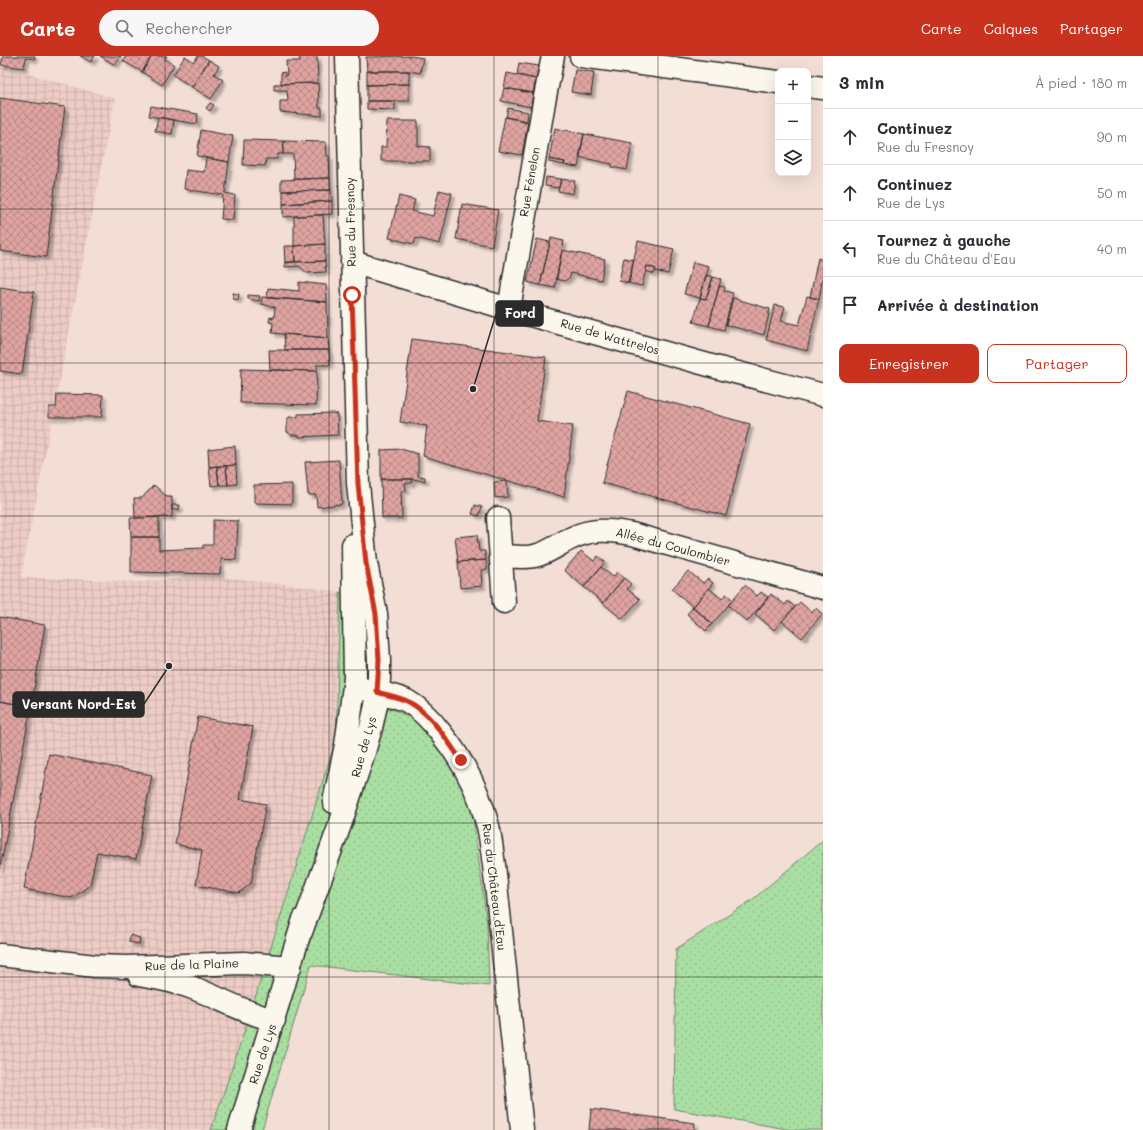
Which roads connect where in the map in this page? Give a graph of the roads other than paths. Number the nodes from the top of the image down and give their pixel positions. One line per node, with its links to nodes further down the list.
1 (347, 56): 7 (street, Rue du Fresnoy)
2 (553, 56): 8 (street, Rue Fénelon)
3 (581, 56): 4 (street)
4 (775, 82)
5 (811, 86): 6 (street)
6 (823, 88)
7 (352, 262): 8 (street, Rue de Wattrelos); 11 (street, Rue du Fresnoy)
8 (509, 309): 9 (street, Rue de Wattrelos)
9 (823, 395)
10 (498, 518): 12 (street)
11 (359, 554): 15 (street, Rue de Lys); 16 (street, Rue de Lys)
12 (501, 556): 13 (street, Allée du Coulombier); 14 (street)
13 (823, 588)
14 (504, 602)
15 (354, 687): 16 (street, Rue du Château d'Eau); 17 (street, Rue de Lys)
16 (377, 692): 17 (street, Rue de Lys); 23 (street, Rue du Château d'Eau)
17 (301, 932): 20 (street, Rue de Lys)
18 (0, 955): 19 (street, Rue de la Plaine)
19 (95, 966): 20 (street, Rue de la Plaine); 21 (street, Rue de la Plaine)
20 (290, 967): 21 (street, Rue de Lys)
21 (274, 1020): 22 (street, Rue de Lys)
22 (239, 1130)
23 (522, 1130)

